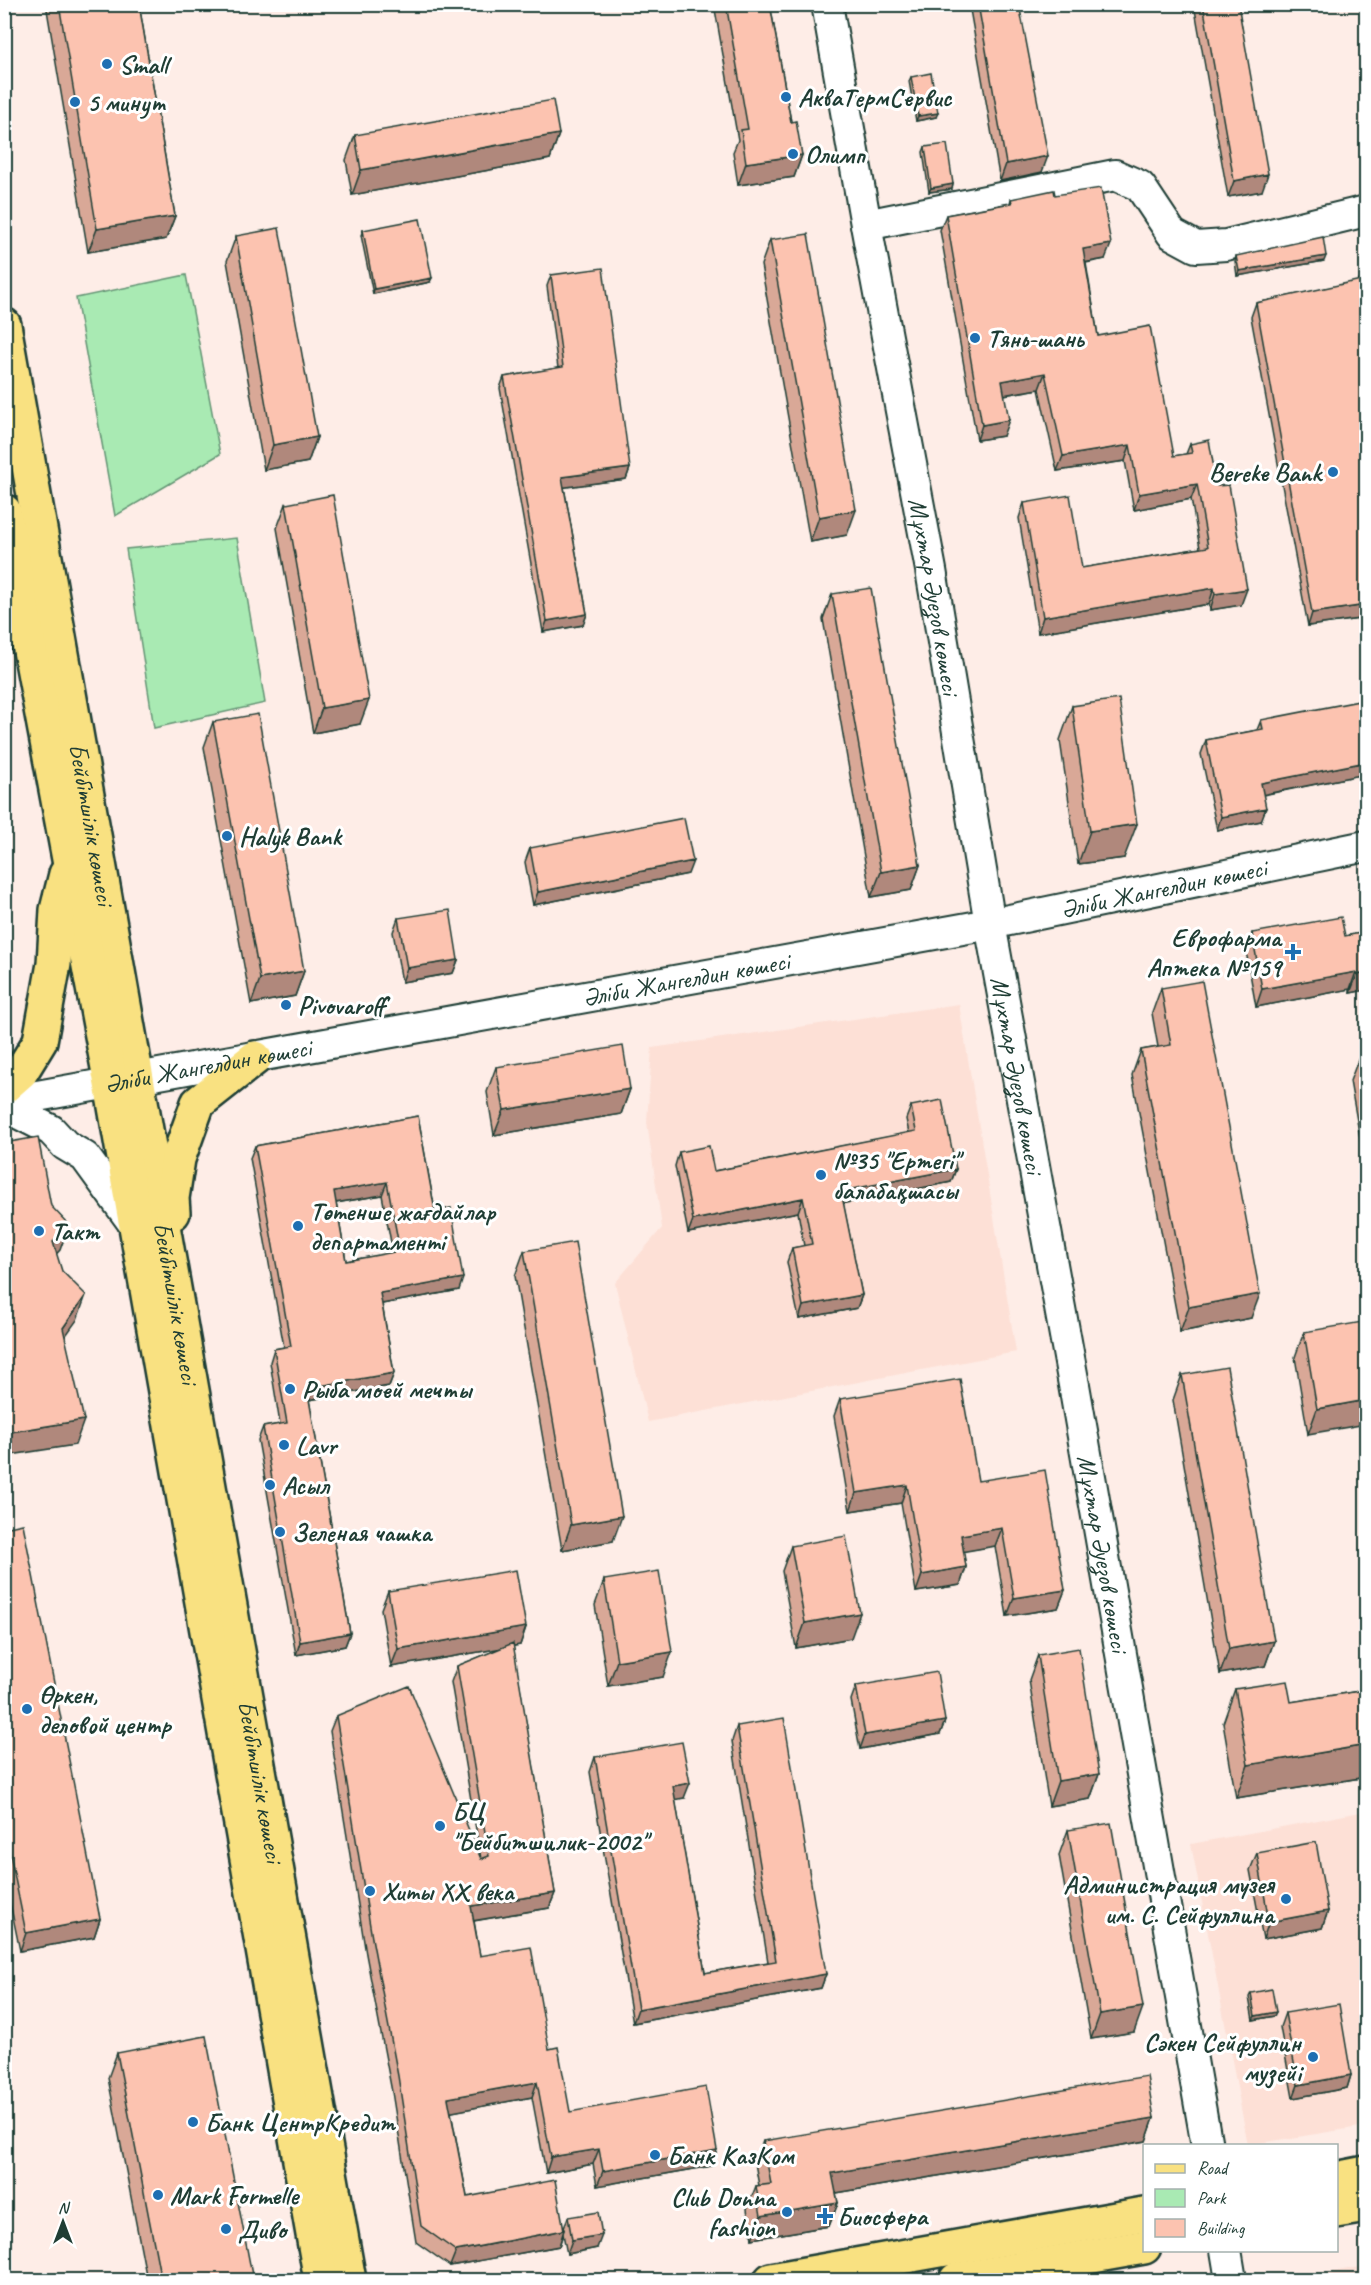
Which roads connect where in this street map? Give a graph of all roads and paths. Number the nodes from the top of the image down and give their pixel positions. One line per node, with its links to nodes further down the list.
1 (827, 4): 3 (street, Мұхтар Әуезов көшесі)
2 (1366, 212): 3 (street)
3 (866, 225): 8 (street, Мұхтар Әуезов көшесі)
4 (4, 325): 10 (main road, Бейбітшілік көшесі)
5 (4, 511): 7 (main road, Бейбітшілік көшесі)
6 (1366, 846): 8 (street, Әліби Жангелдин көшесі)
7 (69, 860): 10 (main road, Бейбітшілік көшесі); 11 (main road)
8 (990, 924): 9 (street, Әліби Жангелдин көшесі); 15 (street, Мұхтар Әуезов көшесі)
9 (255, 1058): 10 (street, Әліби Жангелдин көшесі); 14 (main road)
10 (124, 1082): 12 (street, Әліби Жангелдин көшесі); 13 (main road, Бейбітшілік көшесі); 14 (main road, Бейбітшілік көшесі)
11 (4, 1087)
12 (4, 1104): 13 (street)
13 (136, 1227): 23 (main road, Бейбітшілік көшесі)
14 (174, 1286): 24 (main road, Бейбітшілік көшесі)
15 (1207, 2144)
16 (1366, 2173): 17 (main road)
17 (1338, 2179)
18 (1366, 2206): 19 (main road)
19 (1338, 2211)
20 (1143, 2214): 25 (main road)
21 (1143, 2247): 26 (main road)
22 (1226, 2252): 27 (street)
23 (321, 2280)
24 (349, 2280)
25 (771, 2280)
26 (956, 2280)
27 (1231, 2280)

